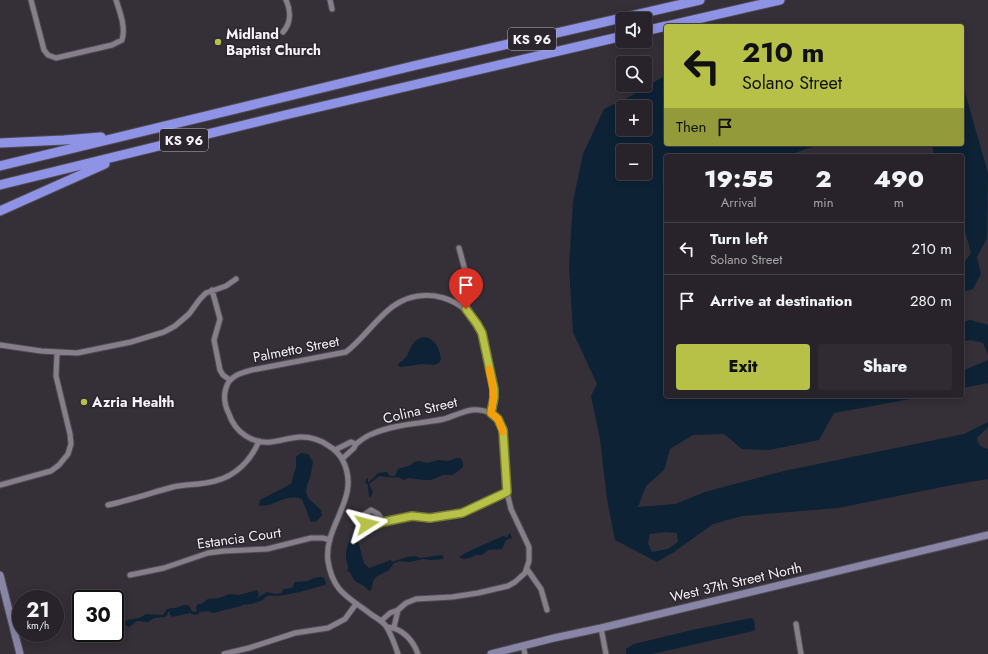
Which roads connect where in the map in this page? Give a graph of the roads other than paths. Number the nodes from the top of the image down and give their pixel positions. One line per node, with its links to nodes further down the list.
1 (31, 0): 2 (street)
2 (116, 0)
3 (286, 0): 11 (street)
4 (330, 0): 7 (street)
5 (700, 0): 13 (highway, KS 96)
6 (780, 0): 8 (highway)
7 (332, 9)
8 (675, 24)
9 (664, 26): 10 (highway)
10 (652, 29)
11 (283, 32)
12 (616, 38): 15 (highway, KS 96)
13 (185, 121): 14 (highway); 16 (highway, KS 96)
14 (0, 142)
15 (168, 144): 17 (highway, KS 96); 18 (highway)
16 (0, 166)
17 (0, 185)
18 (0, 211)
19 (460, 248): 22 (street)
20 (236, 280): 21 (street)
21 (212, 290): 26 (street); 27 (street)
22 (466, 309): 27 (street, Palmetto Street); 28 (street)
23 (0, 345): 24 (street)
24 (8, 346): 25 (street); 26 (street)
25 (0, 348)
26 (57, 353): 33 (street)
27 (230, 380): 29 (street)
28 (491, 413): 30 (street, Colina Street); 34 (street)
29 (259, 441): 31 (street); 35 (street)
30 (356, 444): 31 (street, Colina Street); 32 (street, Colina Street)
31 (335, 450): 32 (street)
32 (342, 459): 38 (street)
33 (0, 485)
34 (507, 492): 36 (street); 39 (street)
35 (108, 505)
36 (383, 522)
37 (988, 535): 49 (street, West 37th Street North)
38 (330, 540): 41 (street, Estancia Court); 42 (street)
39 (527, 570): 43 (street); 44 (street)
40 (0, 575): 51 (street)
41 (130, 575)
42 (356, 604): 45 (street); 52 (street)
43 (398, 610): 45 (street); 48 (street)
44 (547, 610)
45 (381, 622): 47 (street)
46 (796, 624): 58 (street)
47 (387, 627): 48 (street); 53 (street)
48 (394, 627): 54 (street)
49 (601, 628): 50 (street, West 37th Street North); 57 (street)
50 (523, 646): 55 (street, West 37th Street North); 56 (street)
51 (20, 654)
52 (224, 654)
53 (398, 654)
54 (418, 654)
55 (491, 654)
56 (525, 654)
57 (606, 654)
58 (801, 654)

